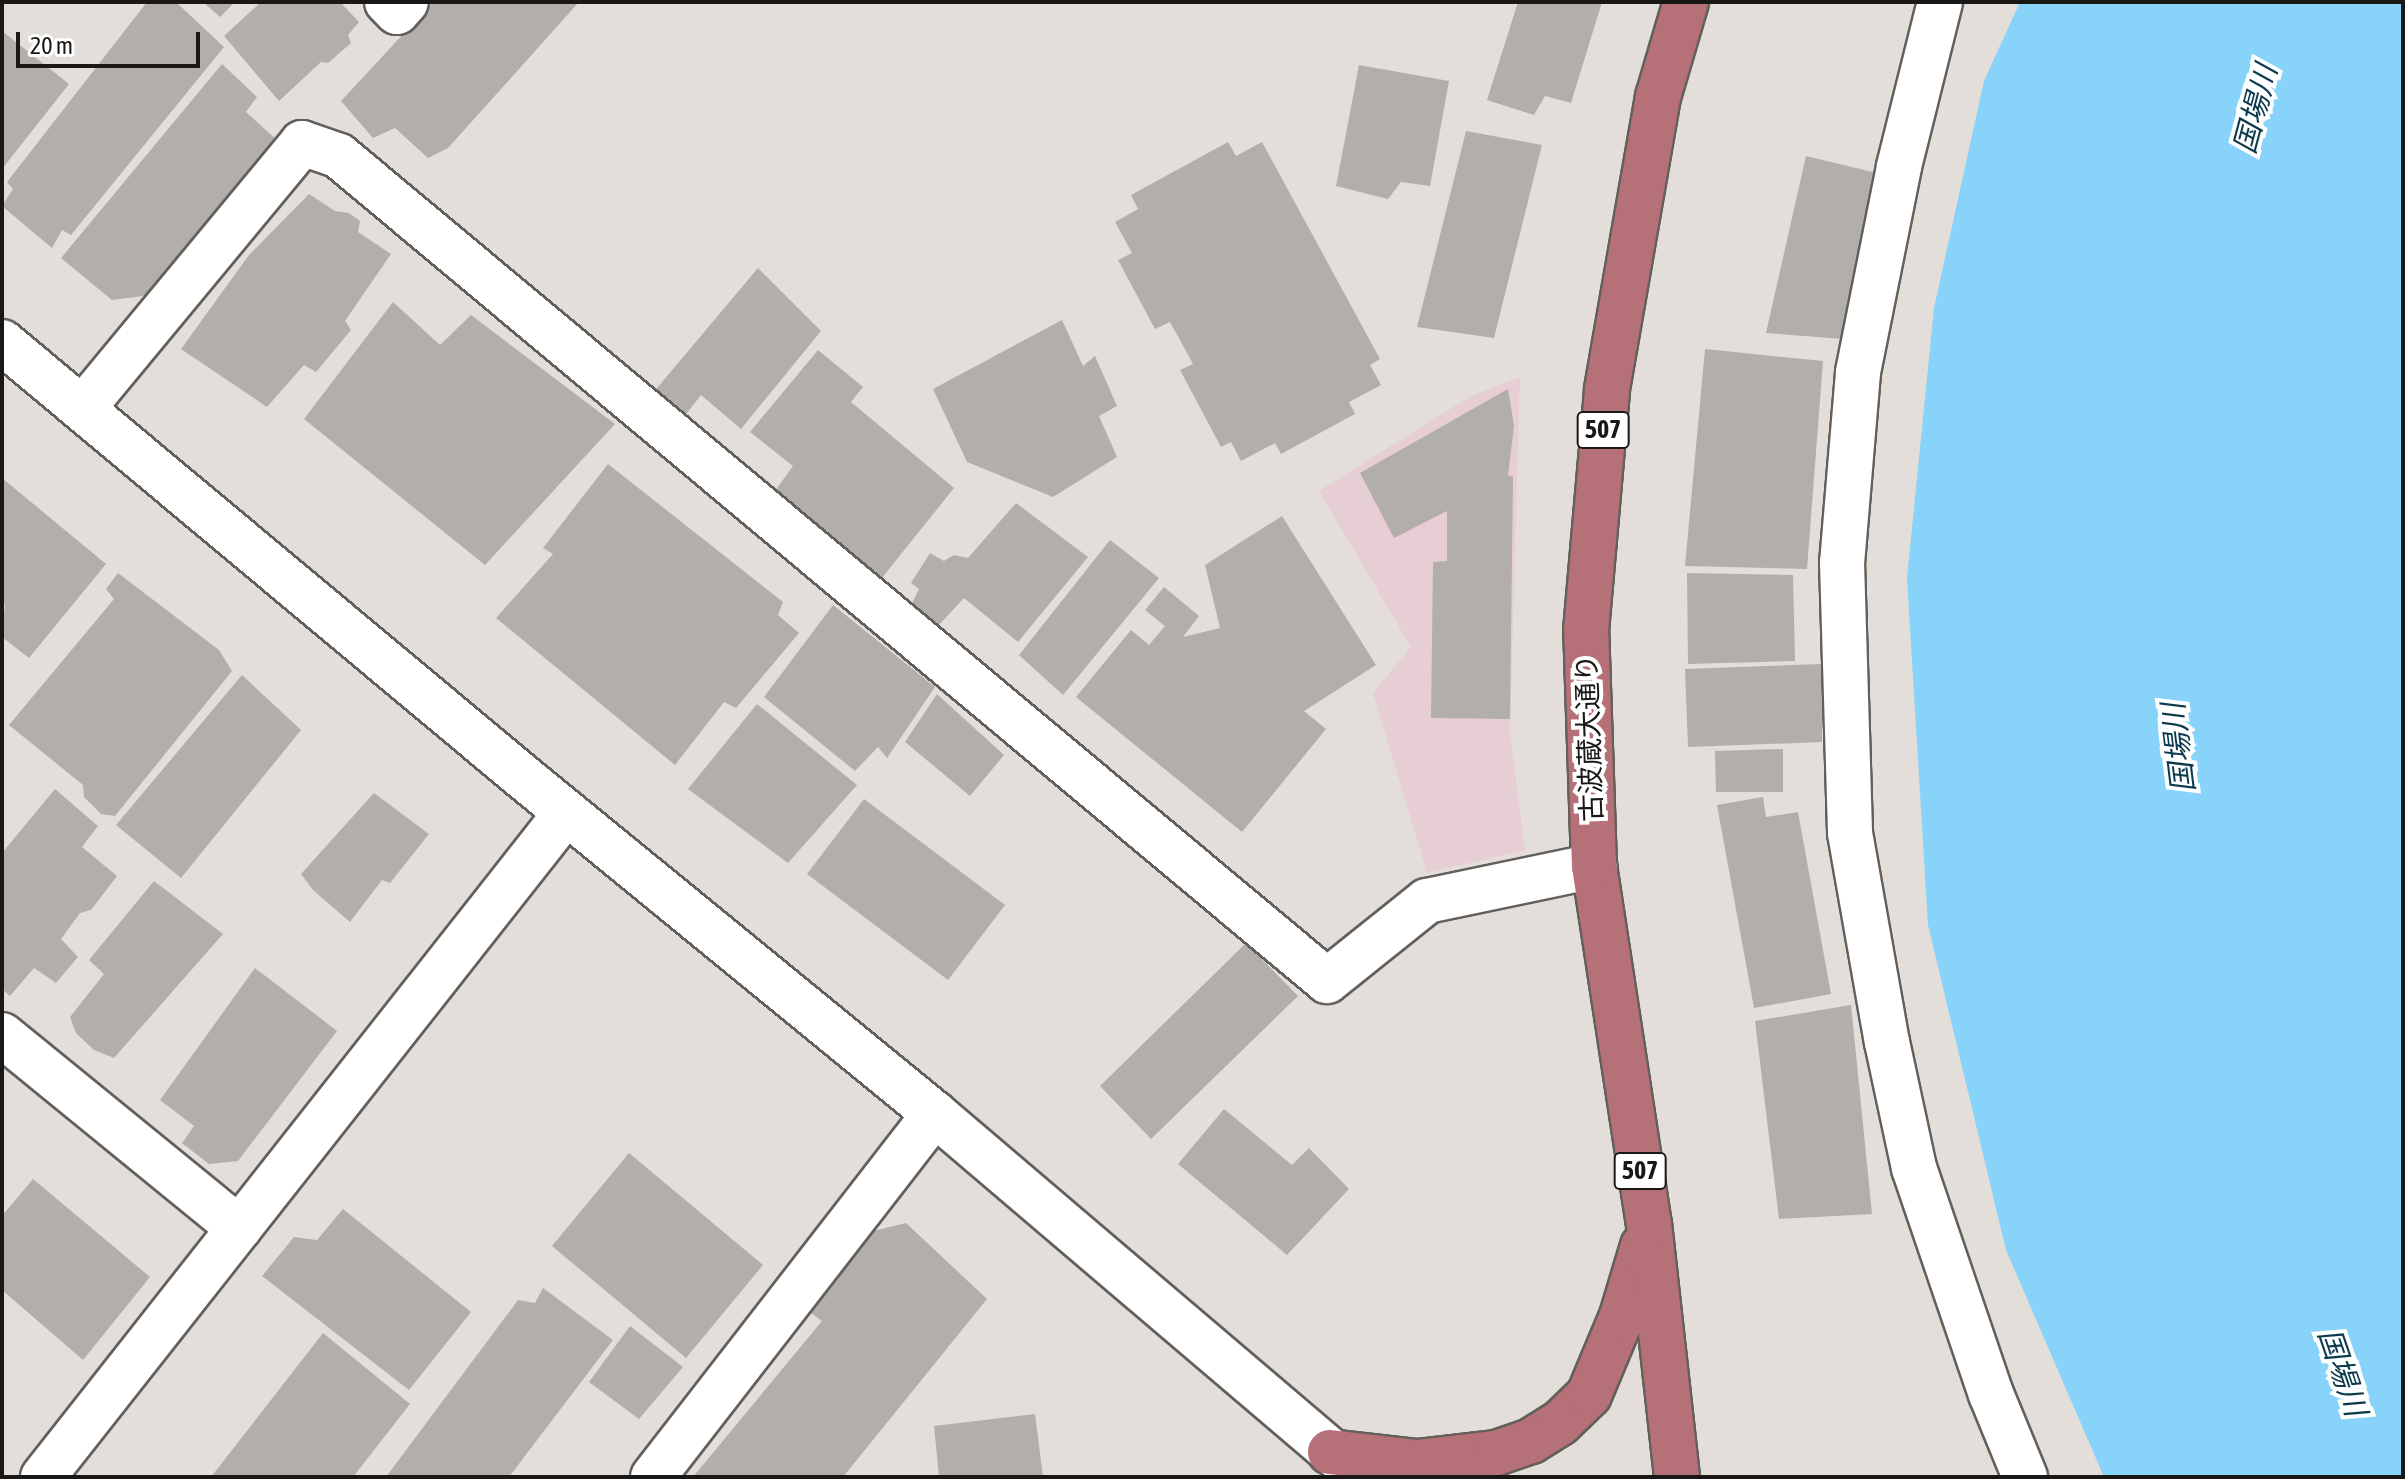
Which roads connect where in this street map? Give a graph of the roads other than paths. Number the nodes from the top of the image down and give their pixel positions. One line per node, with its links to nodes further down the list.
1 (387, 2): 2 (street)
2 (406, 2)
3 (1686, 2): 8 (highway, 古波蔵大通り / 507)
4 (1940, 2): 17 (street)
5 (2, 342): 6 (street)
6 (83, 408): 7 (street); 8 (street)
7 (566, 813): 10 (street); 12 (street)
8 (1594, 866): 11 (highway, 古波蔵大通り / 507)
9 (2, 1035): 12 (street)
10 (935, 1114): 13 (street); 15 (street)
11 (1649, 1225): 13 (highway); 16 (highway, 古波蔵大通り / 507)
12 (239, 1228): 14 (street)
13 (1345, 1464)
14 (43, 1477)
15 (653, 1477)
16 (1677, 1477)
17 (2025, 1477)

